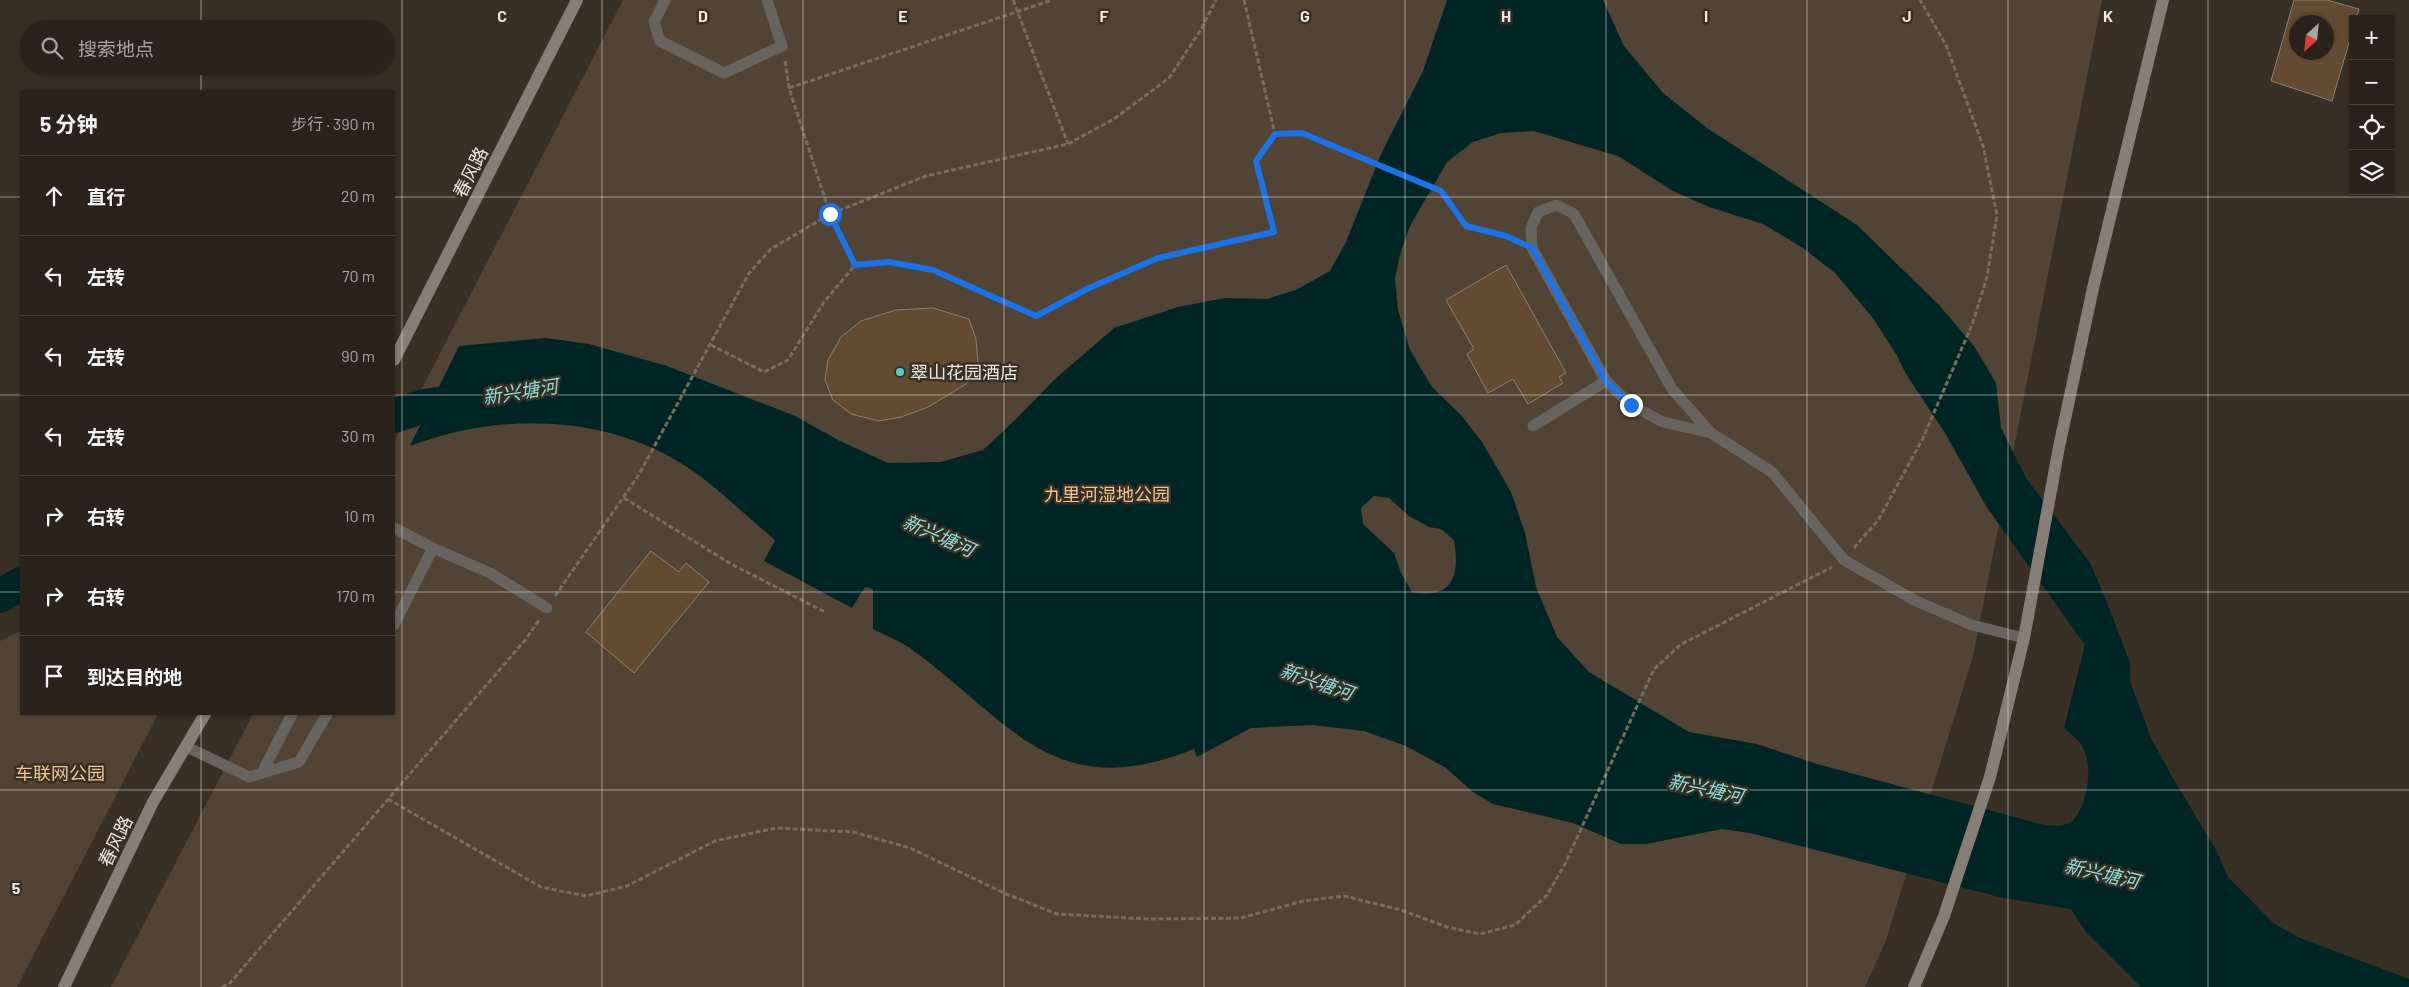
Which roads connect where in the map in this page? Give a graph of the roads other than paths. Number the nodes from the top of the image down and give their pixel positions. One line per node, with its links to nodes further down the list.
1 (577, 0): 5 (street, 春风路)
2 (665, 0): 3 (lane)
3 (767, 0)
4 (2163, 0): 13 (street)
5 (395, 358)
6 (1606, 381): 7 (lane); 8 (lane); 8 (lane)
7 (1533, 426)
8 (1711, 433): 13 (lane)
9 (395, 529): 10 (lane)
10 (433, 548): 11 (lane); 12 (lane)
11 (547, 608)
12 (395, 623)
13 (2024, 638): 20 (street)
14 (204, 715): 17 (street, 春风路)
15 (291, 715): 18 (lane)
16 (325, 715): 18 (lane)
17 (187, 747): 18 (lane); 19 (street, 春风路)
18 (262, 773)
19 (64, 987)
20 (1914, 987)

